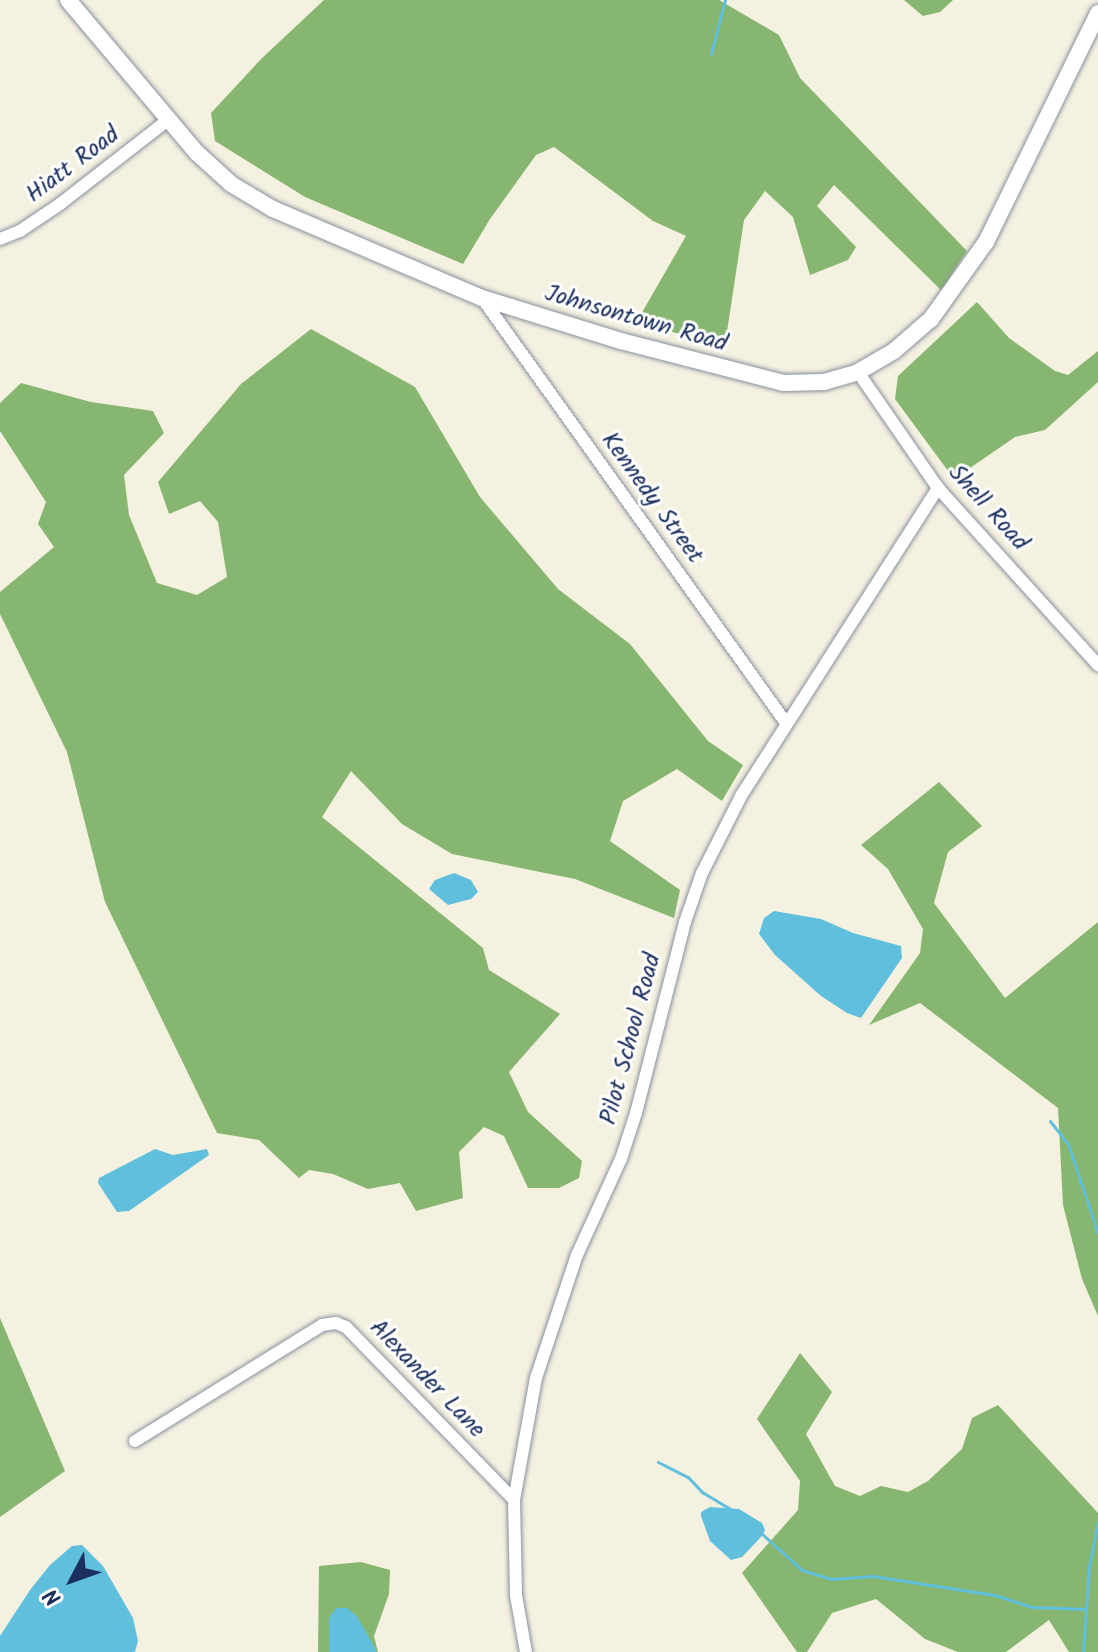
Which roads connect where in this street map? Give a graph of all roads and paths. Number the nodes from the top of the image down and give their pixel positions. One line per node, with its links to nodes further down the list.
1 (68, 0): 3 (street, Johnsontown Road)
2 (1098, 13): 6 (street, Johnsontown Road)
3 (169, 119): 4 (street, Hiatt Road); 5 (street, Johnsontown Road)
4 (0, 239)
5 (482, 298): 6 (street, Johnsontown Road); 9 (street, Kennedy Street)
6 (858, 372): 7 (street, Shell Road)
7 (938, 488): 8 (street, Shell Road); 9 (street, Pilot School Road)
8 (1098, 665)
9 (786, 723): 11 (street, Pilot School Road)
10 (135, 1441): 11 (street, Alexander Lane)
11 (514, 1500): 12 (street, Pilot School Road)
12 (526, 1652)

